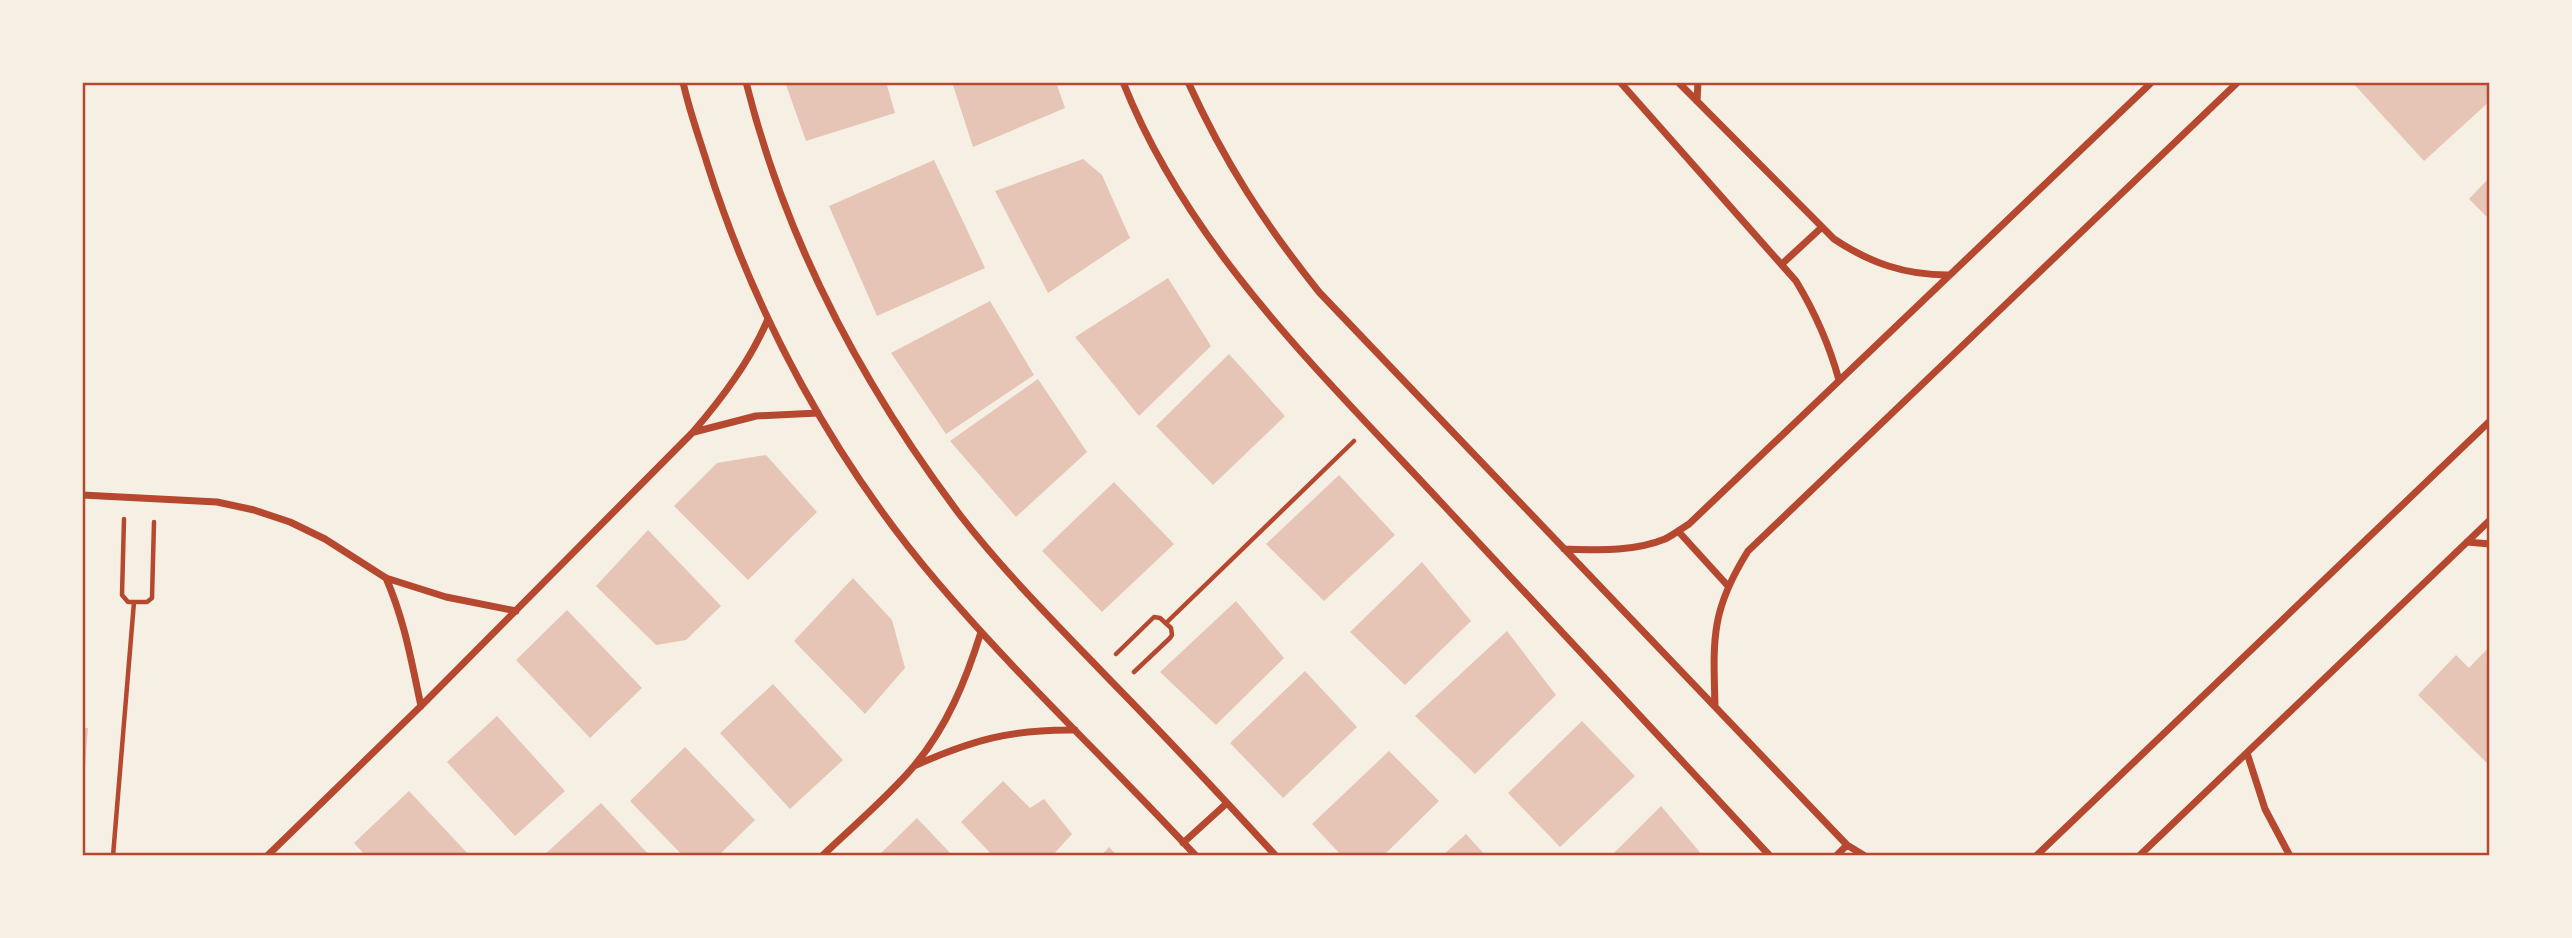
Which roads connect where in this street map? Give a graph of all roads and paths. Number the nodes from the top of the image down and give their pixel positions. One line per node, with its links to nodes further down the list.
1 (683, 82): 14 (street)
2 (746, 82): 34 (street)
3 (1124, 82): 18 (street)
4 (1188, 82): 27 (street)
5 (1620, 82): 12 (street)
6 (1678, 82): 10 (street)
7 (1698, 82): 10 (street)
8 (2152, 82): 13 (street)
9 (2238, 82): 29 (street)
10 (1697, 101): 11 (street)
11 (1821, 228): 12 (street); 13 (street)
12 (1782, 264): 15 (street)
13 (1949, 275): 15 (street)
14 (768, 319): 16 (street); 19 (street)
15 (1839, 380): 24 (street)
16 (818, 413): 19 (street); 33 (street)
17 (2490, 421): 52 (street)
18 (1370, 426): 32 (path); 49 (street)
19 (693, 432): 31 (street)
20 (82, 495): 21 (street)
21 (125, 497): 22 (street); 30 (path)
22 (154, 498): 28 (street); 30 (path)
23 (2490, 520): 25 (street)
24 (1678, 531): 27 (street); 29 (street)
25 (2467, 542): 26 (street); 39 (street)
26 (2490, 544)
27 (1564, 549): 37 (street)
28 (386, 578): 31 (street); 36 (street)
29 (1728, 586): 37 (street)
30 (134, 602): 44 (path)
31 (516, 611): 36 (street)
32 (1166, 623): 34 (path); 35 (path)
33 (981, 632): 38 (street); 40 (street)
34 (1100, 669): 35 (street)
35 (1118, 687): 41 (street)
36 (421, 706): 45 (street)
37 (1715, 706): 43 (street)
38 (1075, 730): 40 (street); 42 (street)
39 (2247, 753): 53 (street); 54 (street)
40 (914, 766): 46 (street)
41 (1227, 803): 42 (street); 48 (street)
42 (1184, 843): 47 (street)
43 (1847, 845): 50 (street); 51 (street)
44 (113, 856)
45 (267, 856)
46 (822, 856)
47 (1196, 856)
48 (1276, 856)
49 (1770, 856)
50 (1836, 856)
51 (1865, 856)
52 (2036, 856)
53 (2138, 856)
54 (2290, 856)

